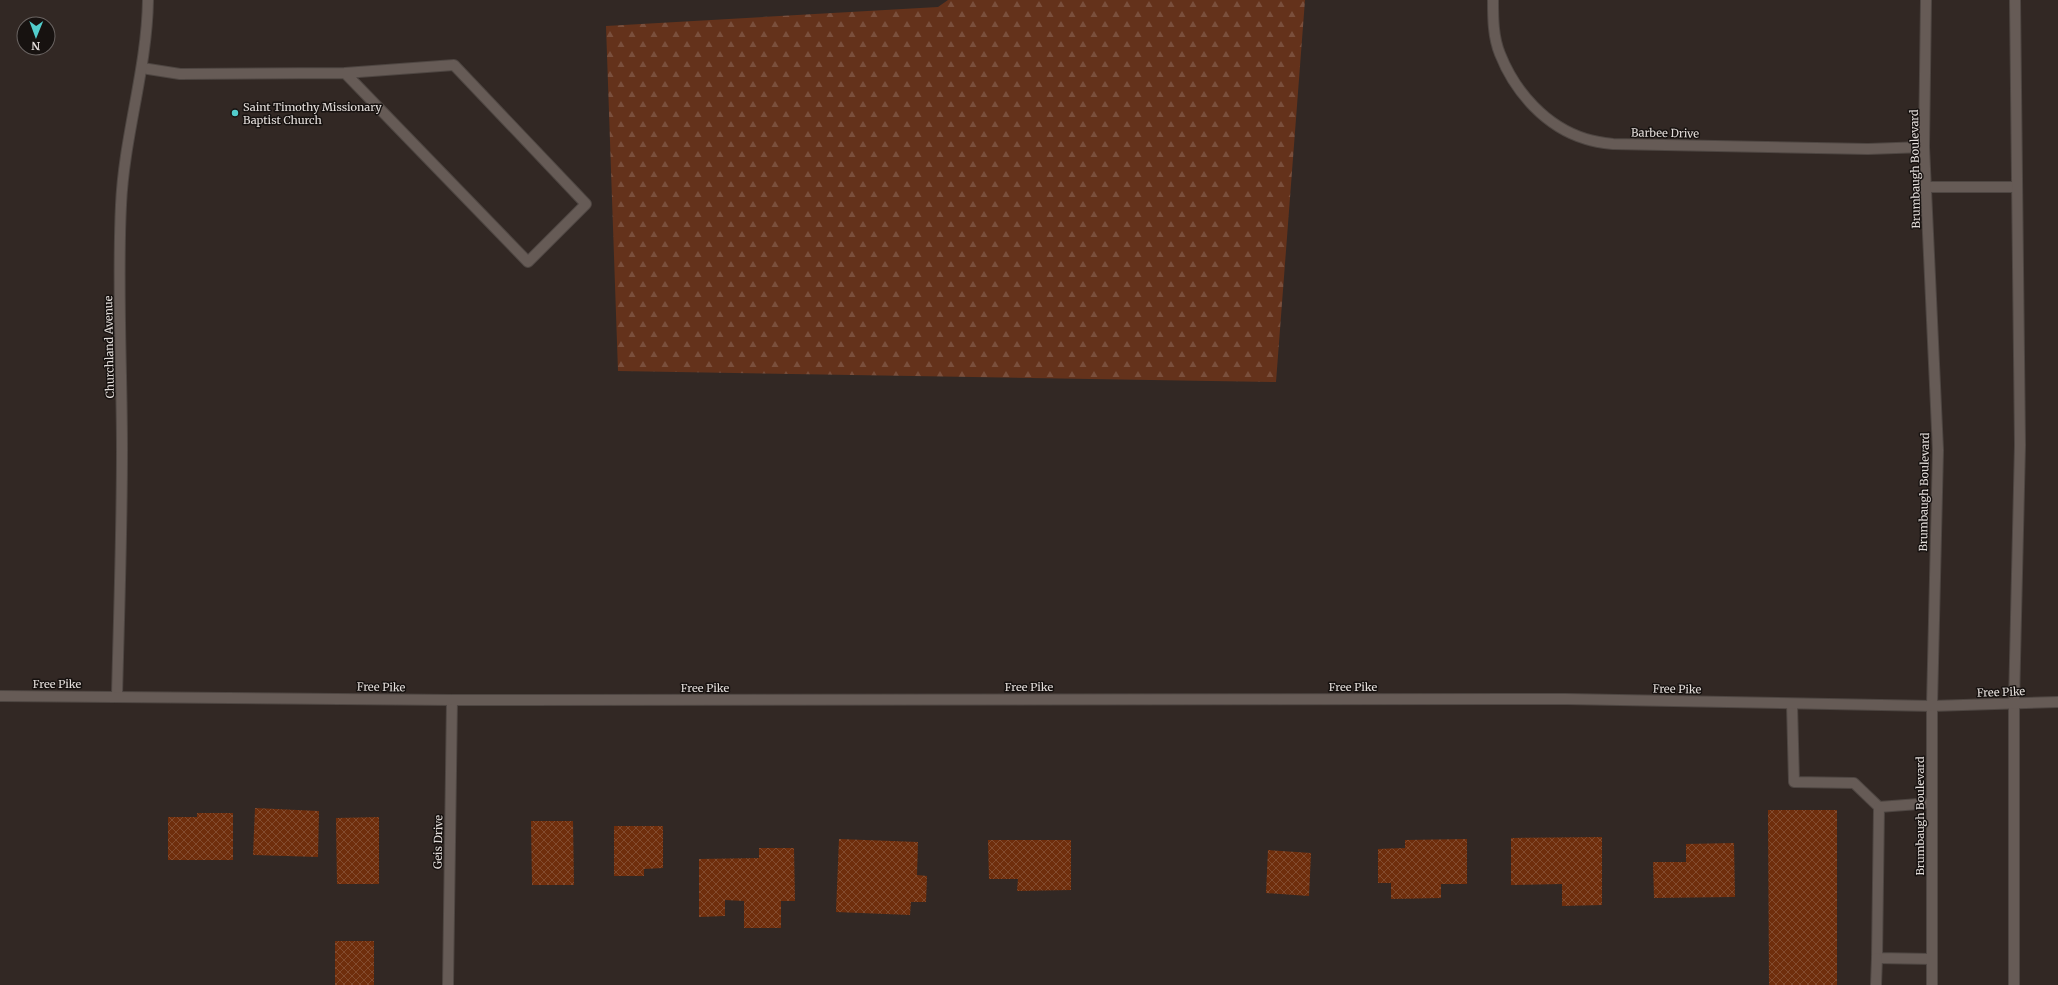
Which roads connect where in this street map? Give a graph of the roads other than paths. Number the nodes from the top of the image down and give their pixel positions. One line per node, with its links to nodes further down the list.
1 (148, 0): 5 (street, Churchland Avenue)
2 (1493, 0): 7 (street, Barbee Drive)
3 (1926, 0): 7 (street, Brumbaugh Boulevard)
4 (2015, 0): 9 (street)
5 (142, 68): 6 (street); 11 (street, Churchland Avenue)
6 (344, 73): 6 (street)
7 (1924, 147): 8 (street, Brumbaugh Boulevard)
8 (1926, 187): 9 (street); 16 (street, Brumbaugh Boulevard)
9 (2017, 187): 14 (street)
10 (0, 696): 11 (street, Free Pike)
11 (118, 696): 12 (street, Free Pike)
12 (452, 700): 15 (street, Free Pike); 21 (street, Geis Drive)
13 (2058, 702): 14 (street, Free Pike)
14 (2014, 703): 16 (street, Free Pike); 24 (street)
15 (1792, 704): 16 (street, Free Pike); 18 (street)
16 (1932, 706): 17 (street, Brumbaugh Boulevard)
17 (1932, 803): 18 (street); 20 (street, Brumbaugh Boulevard)
18 (1879, 807): 19 (street)
19 (1877, 958): 20 (street); 22 (street)
20 (1932, 959): 23 (street, Brumbaugh Boulevard)
21 (448, 985)
22 (1876, 985)
23 (1932, 985)
24 (2014, 985)

